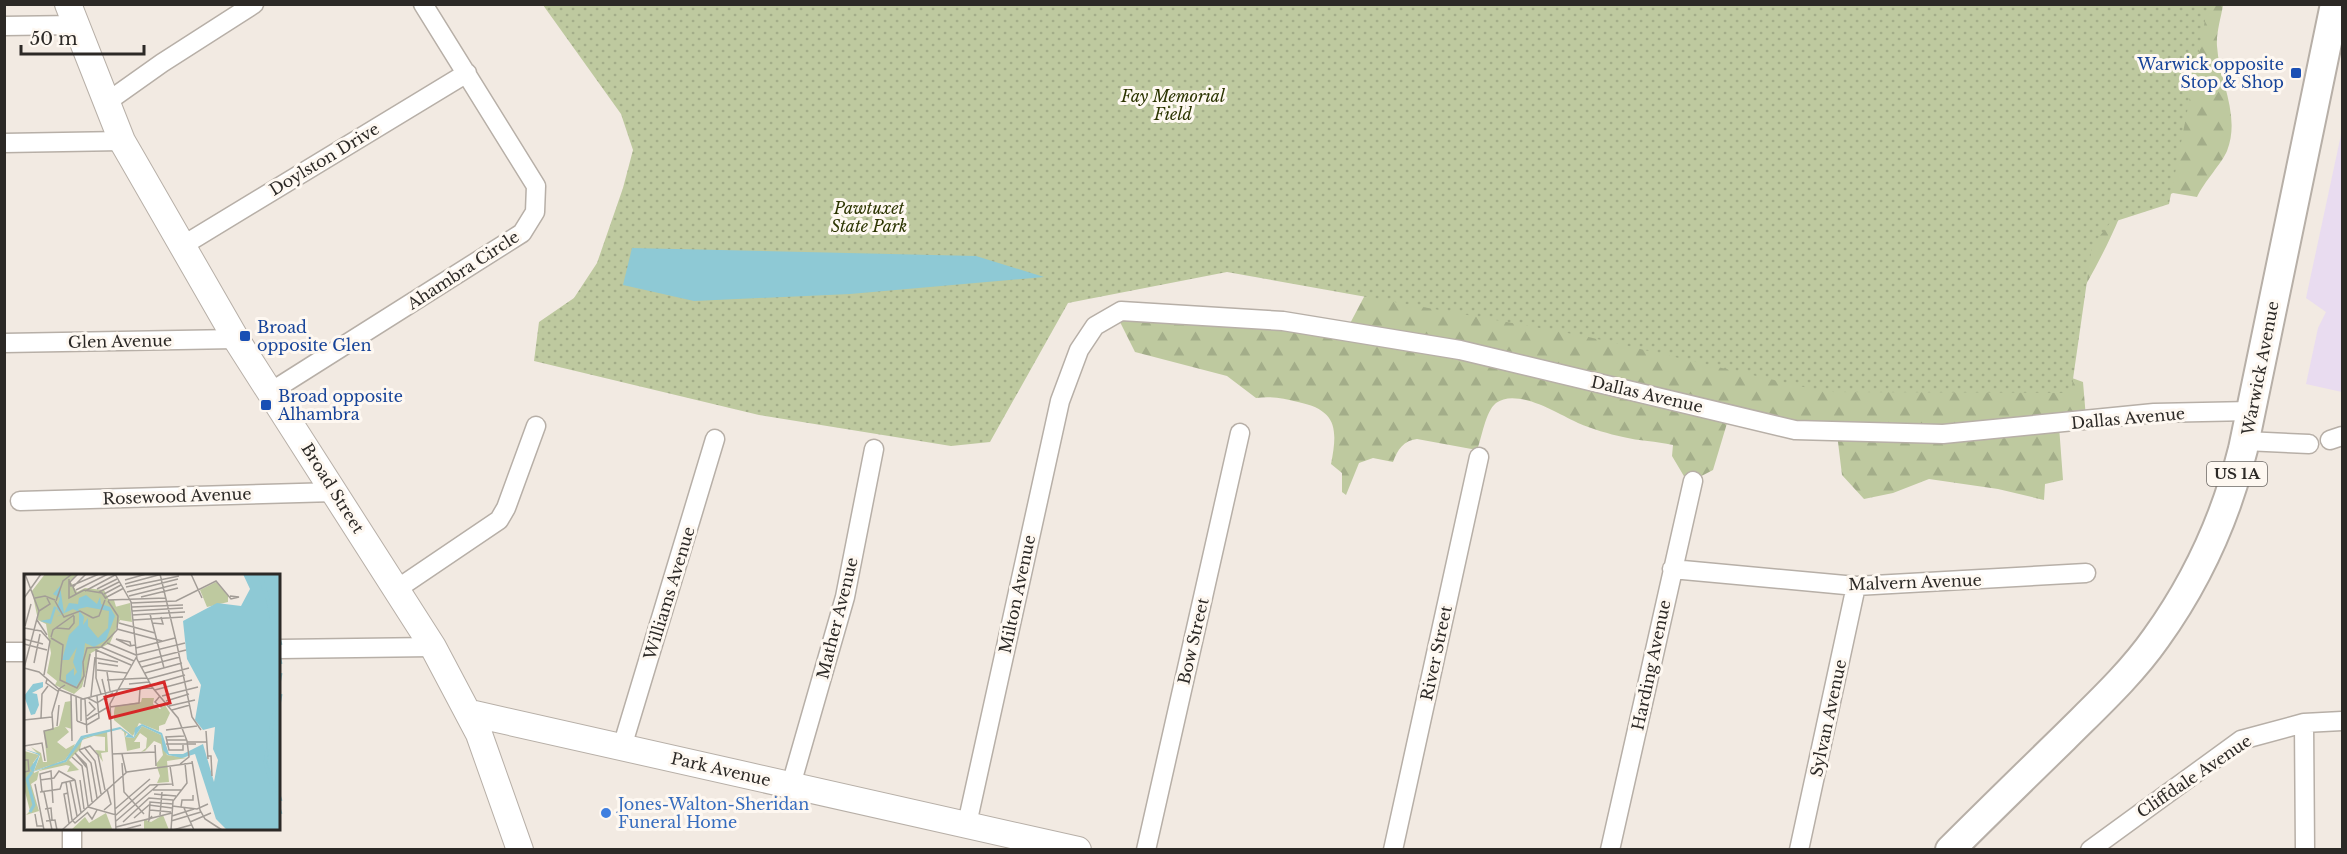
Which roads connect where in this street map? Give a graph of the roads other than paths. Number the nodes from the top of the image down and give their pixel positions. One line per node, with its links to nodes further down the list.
1 (254, 4): 7 (street)
2 (423, 4): 6 (street, Ahambra Circle)
3 (2334, 4): 15 (main road, Warwick Avenue / US 1A)
4 (72, 15): 5 (street); 7 (main road, Broad Street)
5 (4, 26)
6 (467, 73): 10 (street, Doylston Drive); 14 (street, Ahambra Circle)
7 (107, 102): 8 (main road, Broad Street)
8 (122, 141): 9 (street); 10 (main road, Broad Street)
9 (4, 142)
10 (182, 246): 11 (main road, Broad Street)
11 (236, 339): 12 (street, Glen Avenue); 14 (main road, Broad Street)
12 (4, 343)
13 (1074, 366): 15 (street, Dallas Avenue); 39 (street, Milton Avenue)
14 (272, 391): 24 (main road, Broad Street)
15 (2251, 411): 19 (main road, Warwick Avenue / US 1A)
16 (536, 426): 29 (street)
17 (1240, 433): 44 (street, Bow Street)
18 (715, 439): 37 (street, Williams Avenue)
19 (2245, 441): 20 (street); 48 (main road, Warwick Avenue / US 1A)
20 (2309, 444)
21 (873, 449): 38 (street, Mather Avenue)
22 (1479, 457): 45 (street, River Street)
23 (1693, 481): 26 (street, Harding Avenue)
24 (335, 492): 25 (street, Rosewood Avenue); 29 (main road, Broad Street)
25 (20, 501)
26 (1672, 569): 28 (street, Malvern Avenue); 46 (street, Harding Avenue)
27 (2086, 573): 28 (street, Malvern Avenue)
28 (1856, 586): 47 (street, Sylvan Avenue)
29 (397, 589): 30 (main road, Broad Street)
30 (433, 647): 31 (street); 34 (main road, Broad Street)
31 (280, 649)
32 (4, 652): 33 (street)
33 (24, 652)
34 (470, 713): 37 (main road, Park Avenue); 42 (main road, Broad Street)
35 (2343, 721): 36 (street, Cliffdale Avenue)
36 (2304, 723): 49 (street, Cliffdale Avenue); 50 (street)
37 (622, 747): 38 (main road, Park Avenue)
38 (791, 785): 39 (main road, Park Avenue)
39 (967, 824): 43 (main road, Park Avenue)
40 (72, 830): 41 (street)
41 (72, 849)
42 (520, 849)
43 (1078, 849)
44 (1146, 849)
45 (1393, 849)
46 (1610, 849)
47 (1799, 849)
48 (1950, 849)
49 (2090, 849)
50 (2306, 849)

